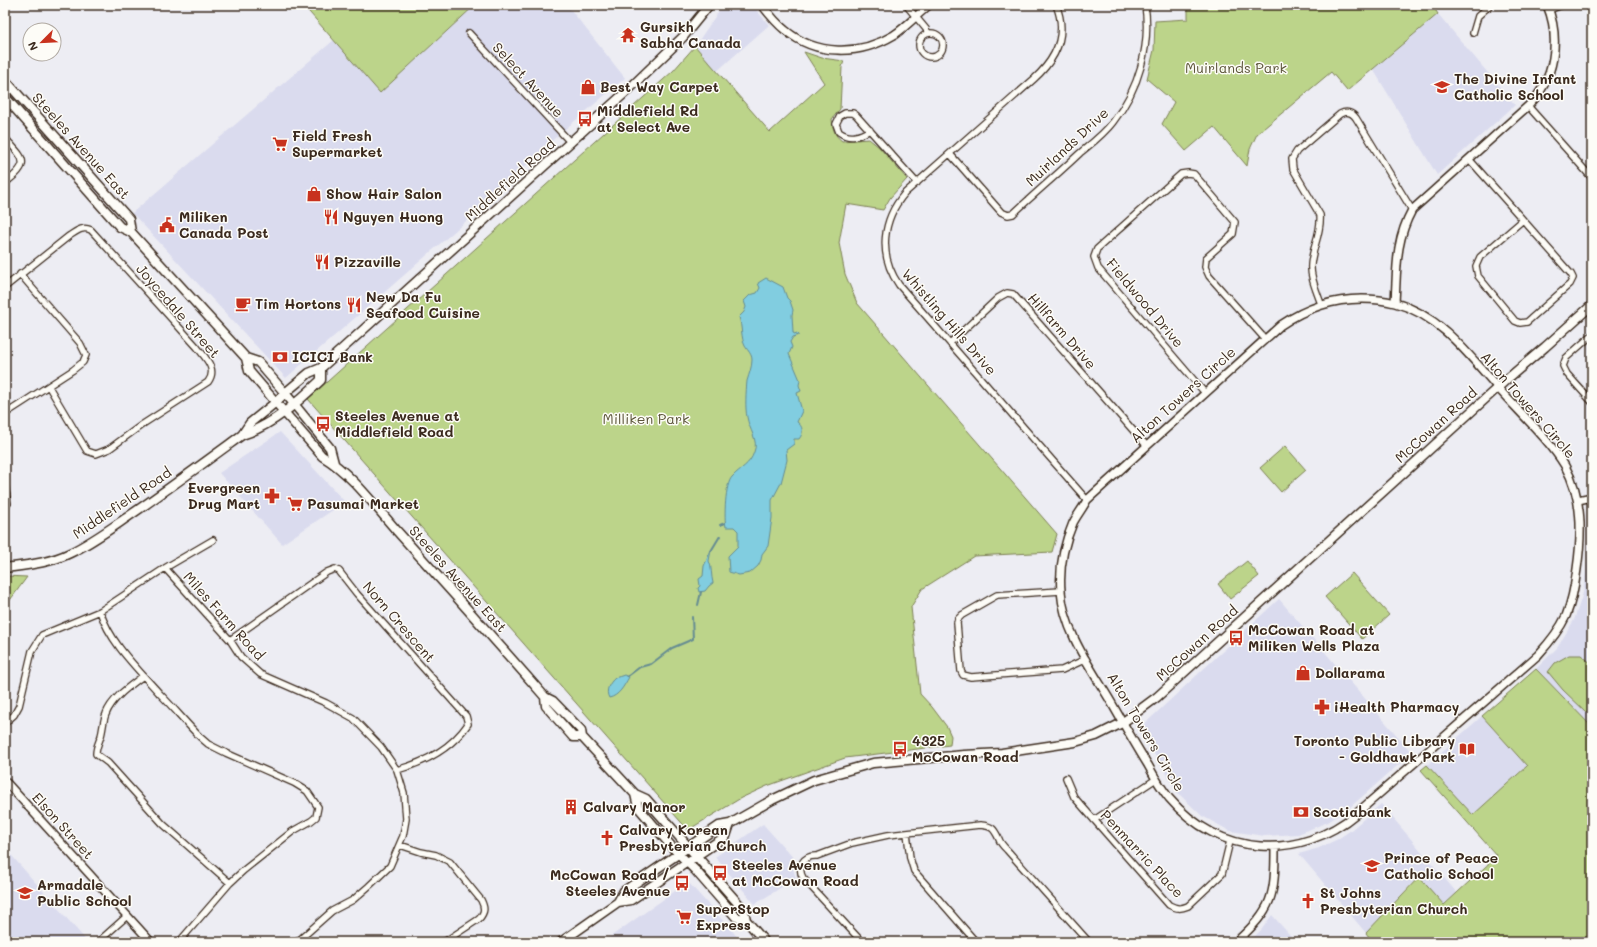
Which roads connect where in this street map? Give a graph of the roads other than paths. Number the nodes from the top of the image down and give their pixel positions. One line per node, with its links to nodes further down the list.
1 (709, 5): 19 (main road, Middlefield Road)
2 (762, 5): 10 (street)
3 (906, 5): 10 (street)
4 (929, 5): 10 (street)
5 (1056, 5): 20 (street, Whistling Hills Drive)
6 (1145, 5): 20 (street, Muirlands Drive)
7 (1490, 5): 13 (street)
8 (1562, 5): 9 (street)
9 (1548, 8): 16 (street)
10 (916, 16): 12 (street)
11 (469, 33): 19 (street, Select Avenue)
12 (928, 33): 12 (street)
13 (1474, 33)
14 (5, 80): 27 (main road, Steeles Avenue East)
15 (5, 97): 27 (main road, Steeles Avenue East)
16 (1528, 106): 21 (street); 22 (street)
17 (870, 130): 17 (street); 24 (street)
18 (5, 138): 23 (street)
19 (571, 143): 37 (main road, Middlefield Road)
20 (950, 154): 24 (street, Whistling Hills Drive)
21 (1469, 159): 25 (street); 26 (street)
22 (1592, 178)
23 (5, 183)
24 (917, 183): 35 (street, Whistling Hills Drive)
25 (1412, 210): 30 (street); 31 (street)
26 (1523, 220): 26 (street)
27 (131, 232): 36 (main road, Steeles Avenue East)
28 (20, 274): 29 (street, Joycedale Street); 38 (street); 38 (street, Joycedale Street)
29 (5, 287)
30 (1395, 303): 31 (street, Alton Towers Circle); 39 (street, Alton Towers Circle)
31 (1321, 304): 34 (street, Alton Towers Circle)
32 (1592, 305): 39 (main road, McCowan Road)
33 (1592, 335): 43 (street)
34 (1265, 339): 41 (street, Alton Towers Circle); 41 (street, Fieldwood Drive)
35 (950, 342): 48 (street, Hillfarm Drive); 52 (street, Whistling Hills Drive)
36 (246, 358): 40 (main road, Steeles Avenue East); 42 (main road, Steeles Avenue East)
37 (321, 368): 40 (main road, Middlefield Road); 44 (main road, Middlefield Road)
38 (49, 387): 46 (street)
39 (1497, 388): 53 (street, Alton Towers Circle); 64 (main road, McCowan Road)
40 (285, 393): 42 (main road, Middlefield Road); 44 (main road, Steeles Avenue East)
41 (1205, 393): 48 (street, Alton Towers Circle)
42 (276, 402): 45 (main road, Steeles Avenue East); 47 (main road, Middlefield Road)
43 (1592, 402)
44 (294, 404): 45 (main road, Middlefield Road); 49 (main road, Steeles Avenue East)
45 (284, 411): 47 (main road, Middlefield Road); 49 (main road, Steeles Avenue East)
46 (5, 414)
47 (242, 435): 56 (main road, Middlefield Road)
48 (1146, 445): 52 (street, Alton Towers Circle)
49 (334, 463): 69 (main road, Steeles Avenue East)
50 (5, 486): 54 (street)
51 (1592, 497): 53 (street)
52 (1087, 500): 58 (street, Alton Towers Circle)
53 (1578, 500): 76 (street, Alton Towers Circle)
54 (8, 503)
55 (213, 540): 57 (street)
56 (5, 568)
57 (165, 568): 59 (street); 60 (street, Miles Farm Road)
58 (1061, 591): 61 (street, Alton Towers Circle); 61 (street)
59 (100, 611): 62 (street); 63 (street)
60 (230, 640): 65 (street, Miles Farm Road); 65 (street, Norn Crescent)
61 (1086, 659): 64 (street, Alton Towers Circle)
62 (143, 676): 80 (street); 80 (street)
63 (5, 723)
64 (1122, 723): 67 (street, Alton Towers Circle); 71 (main road, McCowan Road)
65 (397, 770): 74 (street, Miles Farm Road)
66 (1066, 778): 70 (street, Penmarric Place)
67 (1156, 779): 70 (street); 73 (street, Alton Towers Circle)
68 (5, 781): 82 (street, Elson Street)
69 (635, 794): 75 (main road, Steeles Avenue East); 77 (main road, Steeles Avenue East)
70 (1094, 820): 73 (street, Penmarric Place)
71 (730, 824): 75 (main road, McCowan Road); 78 (main road, McCowan Road)
72 (907, 833): 91 (street); 92 (street); 93 (street)
73 (1230, 840): 76 (street, Alton Towers Circle)
74 (400, 845): 87 (street, Miles Farm Road); 88 (street)
75 (688, 847): 77 (main road, McCowan Road); 78 (main road, Steeles Avenue East)
76 (1275, 847): 94 (street)
77 (680, 854): 79 (main road, Steeles Avenue East); 81 (main road, McCowan Road)
78 (696, 856): 79 (main road, McCowan Road); 83 (main road, Steeles Avenue East)
79 (687, 862): 81 (main road, McCowan Road); 83 (main road, Steeles Avenue East)
80 (230, 883): 86 (street)
81 (618, 902): 89 (main road, McCowan Road)
82 (127, 916): 84 (street); 85 (street, Elson Street)
83 (746, 920): 90 (main road, Steeles Avenue East)
84 (98, 942)
85 (150, 942)
86 (179, 942)
87 (297, 942)
88 (444, 942)
89 (561, 942)
90 (765, 942)
91 (862, 942)
92 (976, 942)
93 (1089, 942)
94 (1236, 942)

